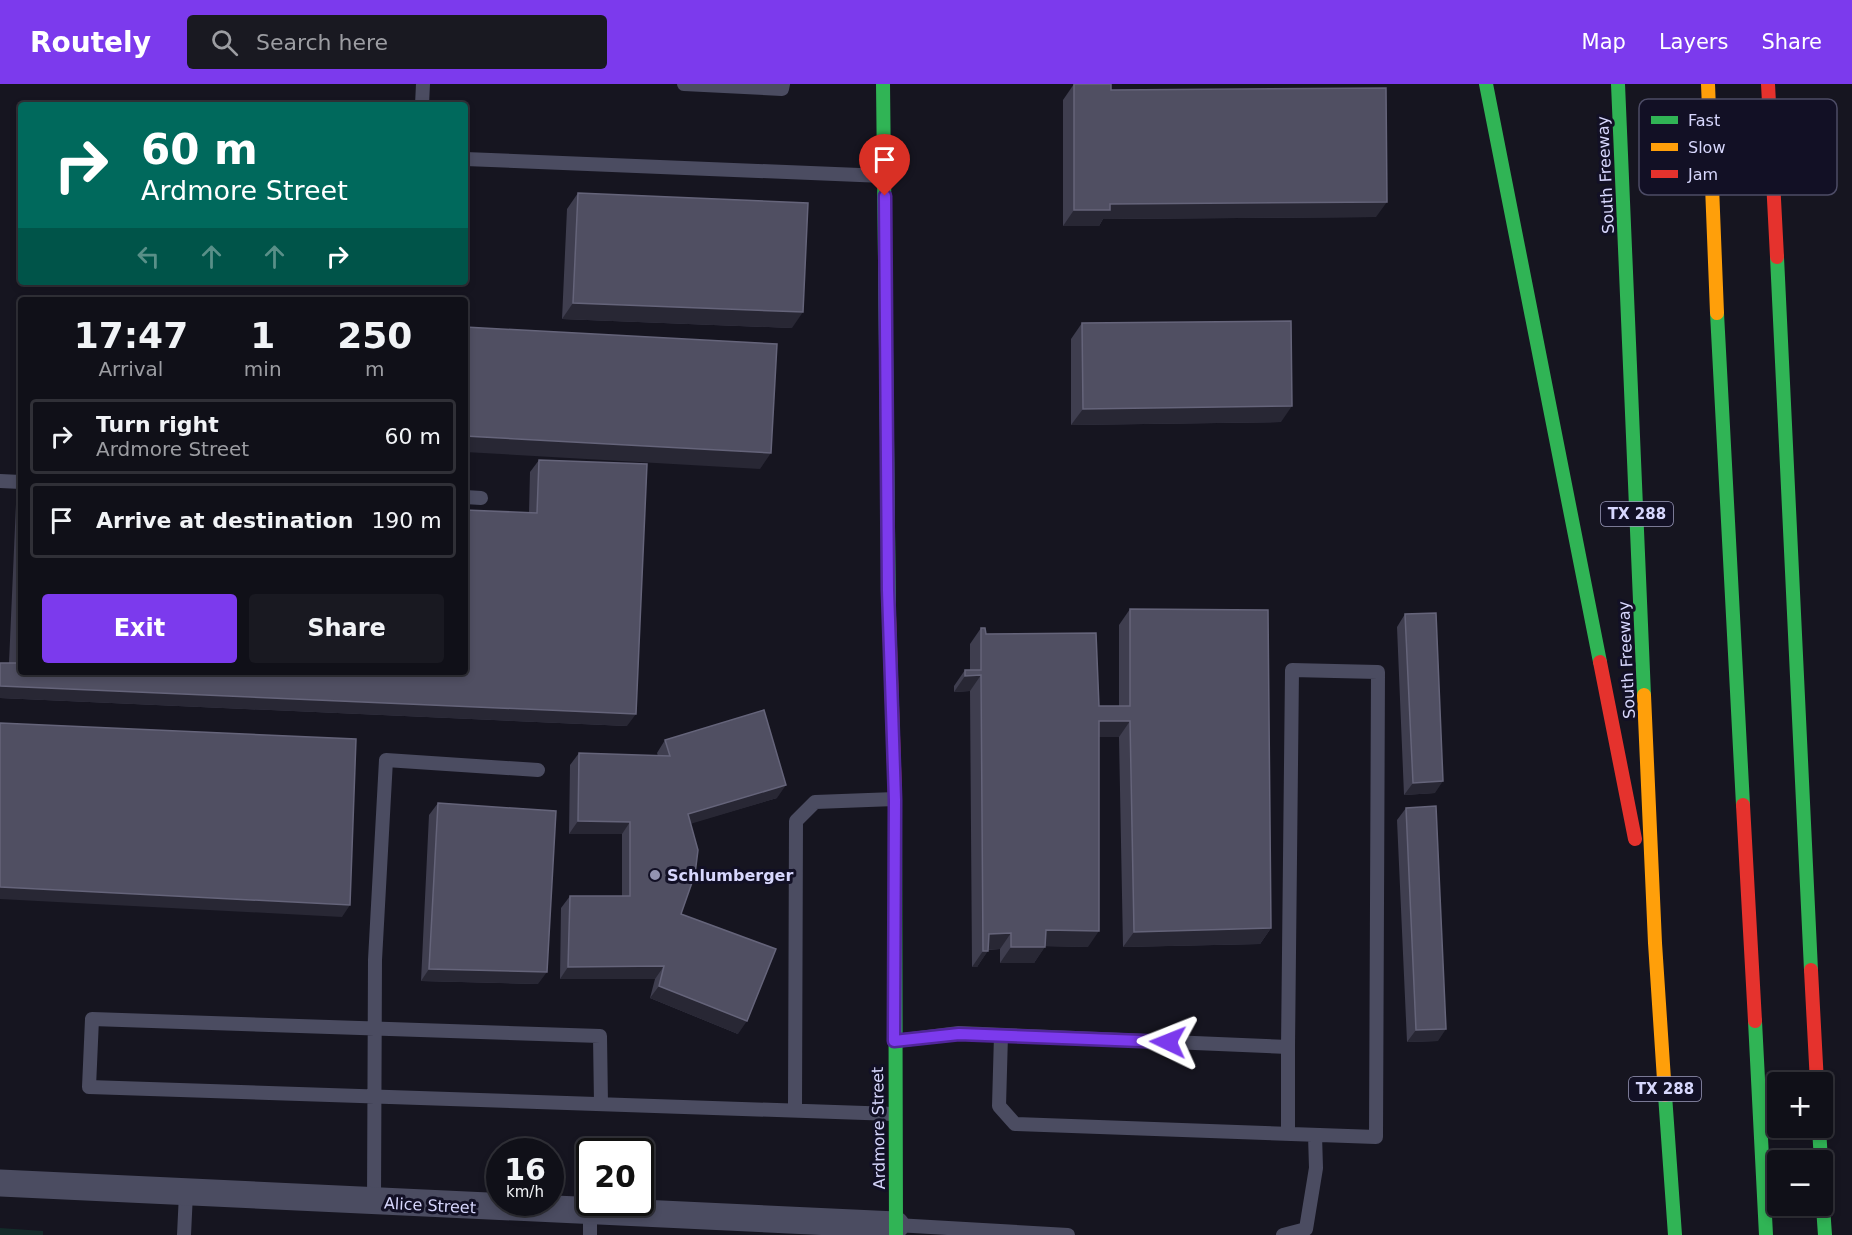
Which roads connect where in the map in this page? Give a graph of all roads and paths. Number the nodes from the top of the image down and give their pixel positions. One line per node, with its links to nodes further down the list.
1 (423, 84): 15 (lane)
2 (684, 84): 3 (lane)
3 (783, 84)
4 (883, 84): 17 (main road, Ardmore Street)
5 (1486, 84): 30 (main road)
6 (1618, 84): 30 (main road, South Freeway / TX 288)
7 (1695, 84): 11 (main road)
8 (1708, 84): 12 (main road)
9 (1768, 84): 13 (main road)
10 (1776, 84): 14 (main road)
11 (1697, 99)
12 (1709, 99)
13 (1769, 99)
14 (1776, 99)
15 (422, 102)
16 (468, 159): 17 (lane)
17 (884, 176): 29 (main road, Ardmore Street)
18 (1708, 195): 23 (main road)
19 (1712, 195): 23 (main road)
20 (1773, 195): 22 (main road)
21 (1775, 195): 22 (main road)
22 (1775, 249): 35 (main road)
23 (1714, 250): 52 (main road)
24 (0, 481): 25 (lane)
25 (18, 482)
26 (468, 497): 27 (lane)
27 (481, 498)
28 (538, 770): 31 (lane)
29 (895, 800): 33 (main road, Ardmore Street); 38 (lane)
30 (1656, 944): 51 (main road, South Freeway / TX 288)
31 (373, 1028): 36 (lane); 36 (lane); 37 (lane)
32 (1001, 1035): 33 (lane); 34 (lane); 40 (lane)
33 (894, 1041): 39 (main road, Ardmore Street)
34 (1288, 1047): 40 (lane); 41 (lane)
35 (1816, 1072)
36 (372, 1096): 37 (lane); 44 (lane)
37 (601, 1104): 38 (lane)
38 (795, 1109): 39 (lane)
39 (894, 1114): 47 (main road, Ardmore Street)
40 (1288, 1134): 41 (lane)
41 (1315, 1135): 50 (lane)
42 (0, 1183): 43 (street, Alice Street)
43 (186, 1192): 44 (street, Alice Street); 48 (lane)
44 (374, 1202): 46 (street, Alice Street)
45 (1824, 1216): 53 (main road)
46 (590, 1223): 47 (street, Alice Street)
47 (896, 1230): 49 (lane)
48 (184, 1235)
49 (1068, 1235)
50 (1283, 1235)
51 (1675, 1235)
52 (1766, 1235)
53 (1825, 1235)

